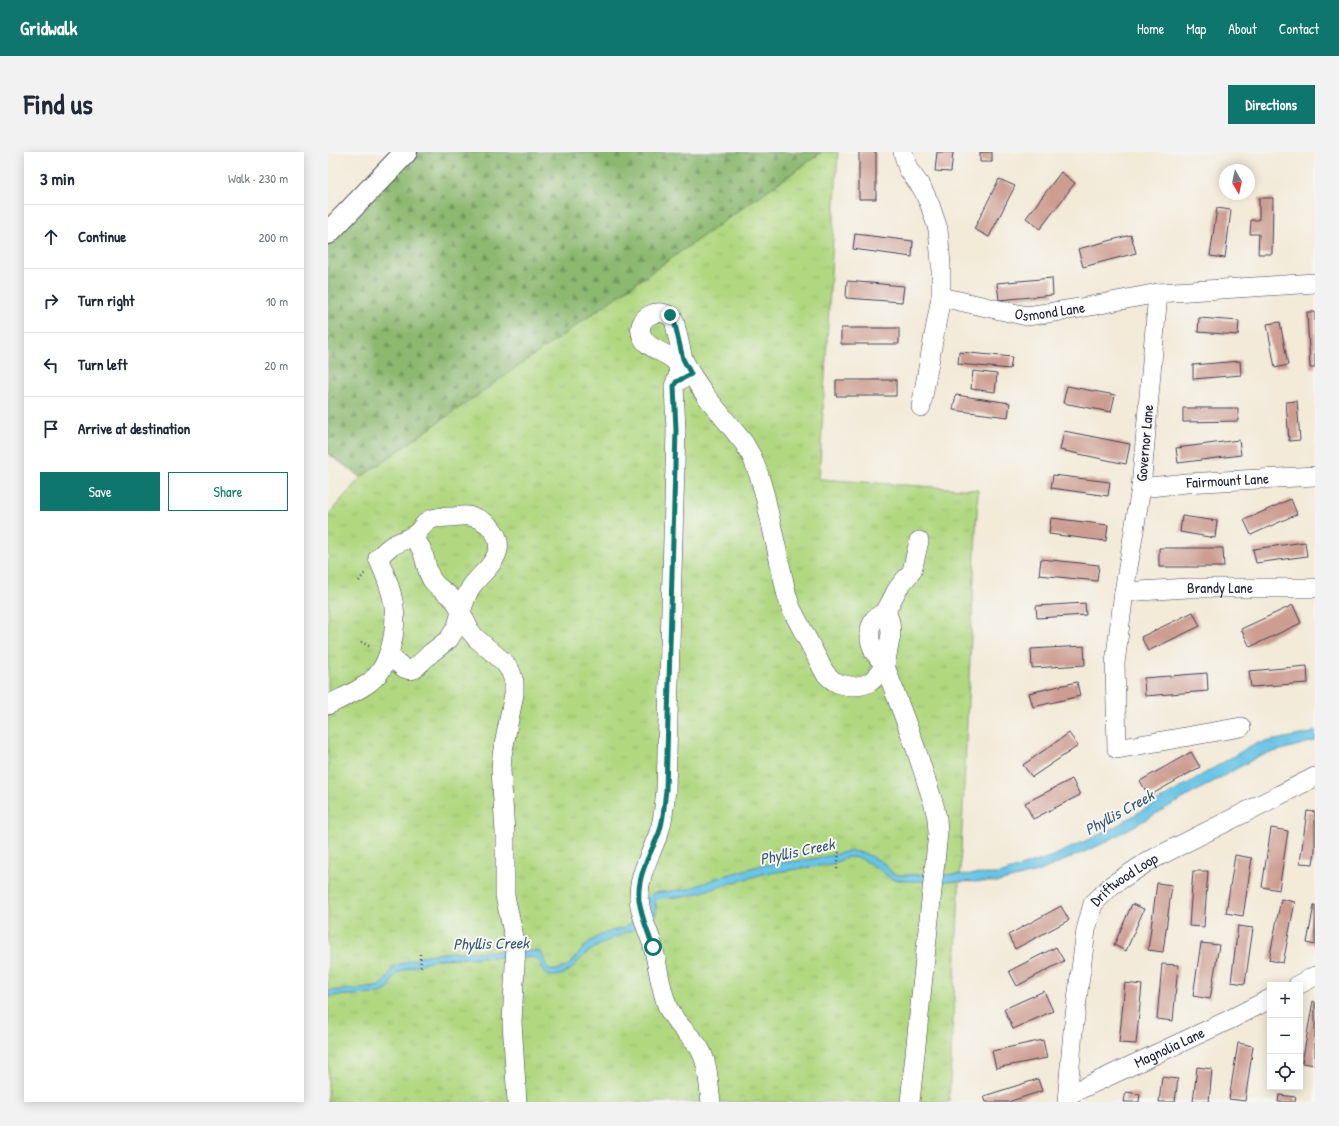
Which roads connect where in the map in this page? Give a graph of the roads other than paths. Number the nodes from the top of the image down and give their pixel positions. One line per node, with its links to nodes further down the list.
1 (406, 152): 3 (main road)
2 (903, 152): 6 (street)
3 (328, 232)
4 (1315, 283): 5 (street)
5 (1158, 293): 6 (street, Osmond Lane); 9 (street, Governor Lane)
6 (941, 297): 7 (street)
7 (921, 407)
8 (1315, 476): 9 (street, Fairmount Lane)
9 (1141, 488): 13 (street, Governor Lane)
10 (411, 538): 14 (street); 14 (street); 17 (street)
11 (919, 541): 18 (street)
12 (1315, 588): 13 (street, Brandy Lane)
13 (1124, 592): 22 (street, Governor Lane)
14 (461, 612): 15 (street); 16 (street)
15 (449, 639): 16 (street); 17 (street)
16 (477, 639): 28 (street)
17 (388, 655): 20 (street)
18 (885, 666): 19 (street); 21 (street)
19 (860, 686): 21 (street); 29 (street)
20 (328, 705)
21 (902, 712): 30 (street)
22 (1241, 727)
23 (1315, 778): 27 (street, Driftwood Loop)
24 (1315, 976): 25 (street)
25 (1303, 982)
26 (1267, 1001): 27 (street, Magnolia Lane)
27 (1067, 1099)
28 (517, 1102)
29 (711, 1102)
30 (910, 1102)

